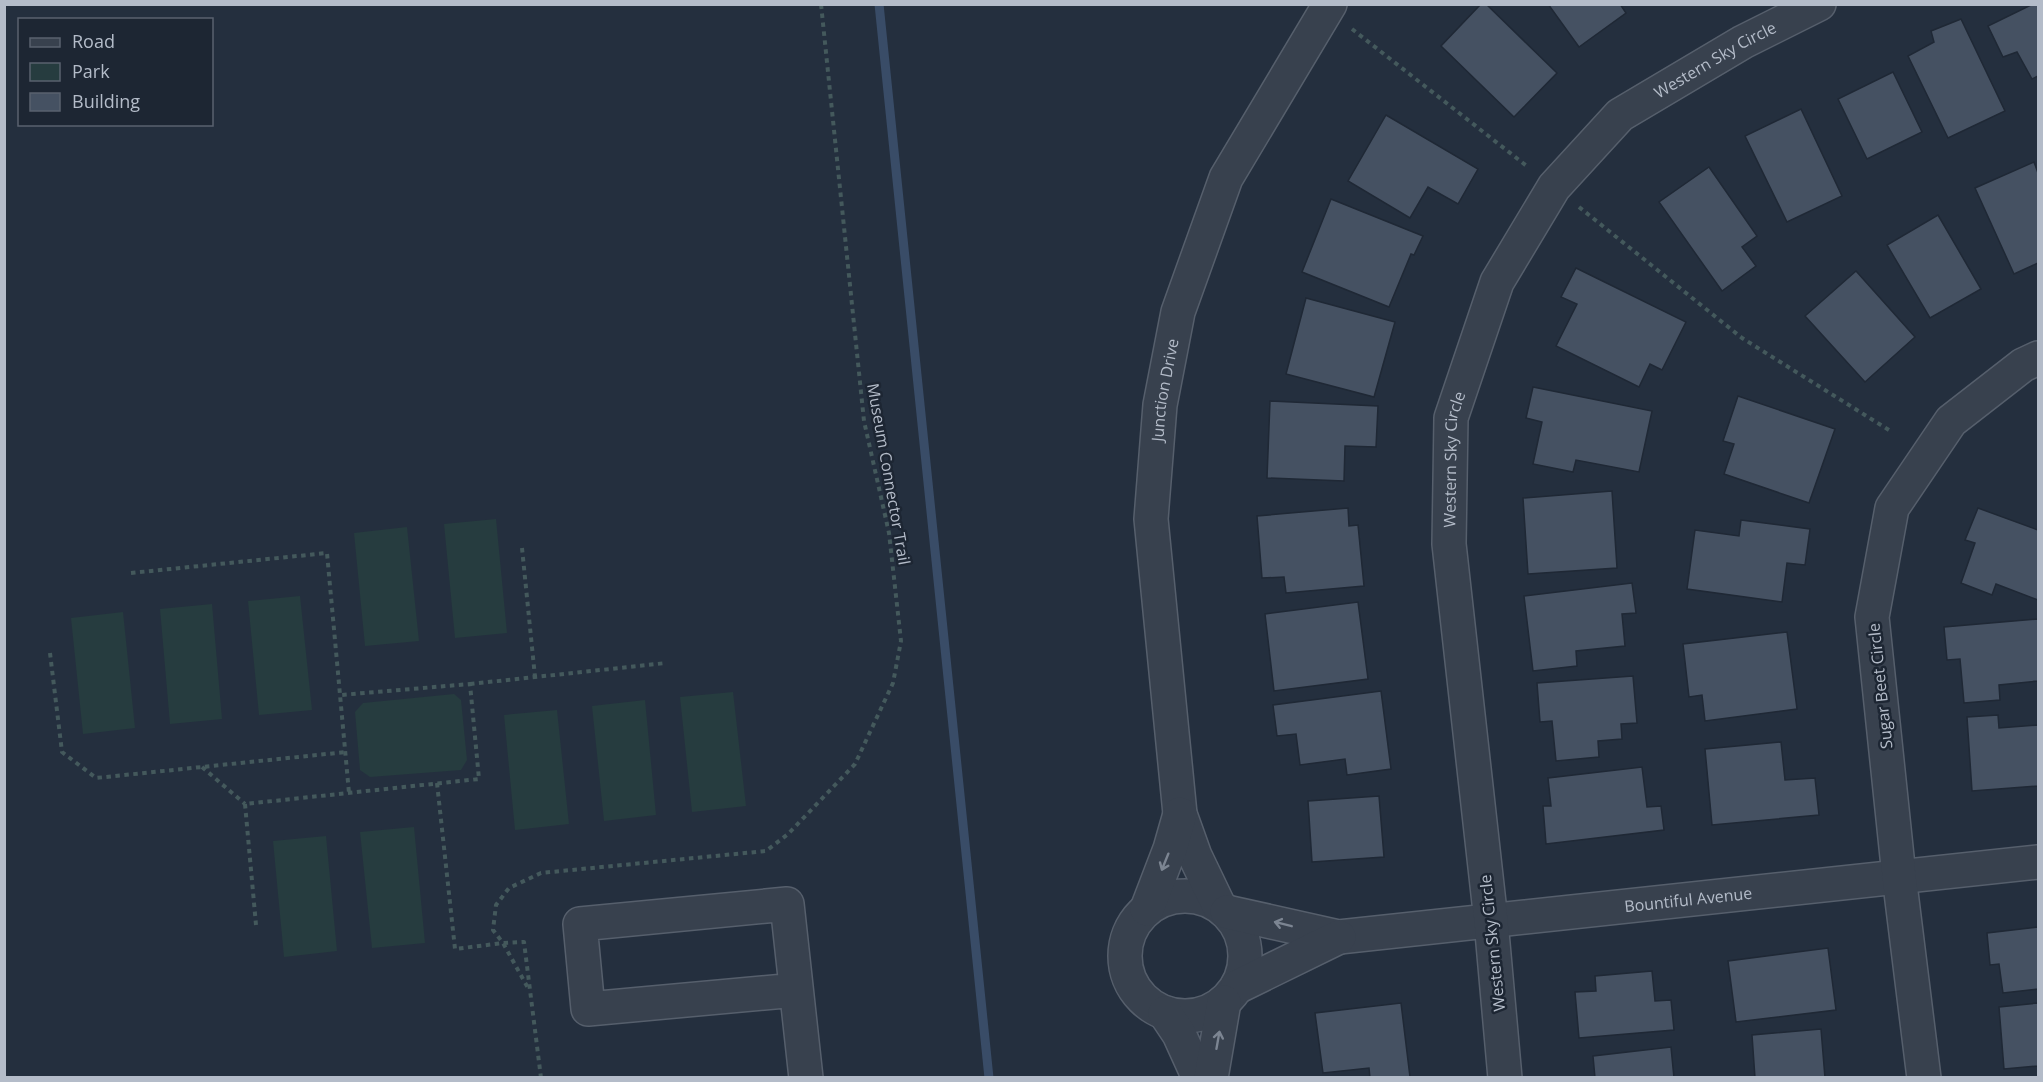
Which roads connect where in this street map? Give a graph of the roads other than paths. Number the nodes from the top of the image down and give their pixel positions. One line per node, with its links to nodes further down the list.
1 (1819, 4): 9 (street, Western Sky Circle)
2 (1328, 6): 4 (street, Junction Drive)
3 (2038, 358): 6 (street, Sugar Beet Circle)
4 (1180, 814): 7 (street, Junction Drive); 8 (street, Junction Drive, one-way to 8)
5 (2038, 862): 6 (street, Bountiful Avenue)
6 (1899, 876): 9 (street, Bountiful Avenue); 18 (street, Sugar Beet Circle)
7 (1223, 908): 8 (street); 10 (street, Bountiful Avenue, one-way to 7); 12 (street)
8 (1147, 909): 13 (street)
9 (1491, 921): 10 (street, Bountiful Avenue); 17 (street, Western Sky Circle)
10 (1339, 937): 12 (street, Bountiful Avenue)
11 (796, 990): 11 (street); 14 (street)
12 (1231, 995): 13 (street); 16 (street, one-way to 12)
13 (1165, 1013): 15 (street)
14 (806, 1077)
15 (1199, 1077)
16 (1211, 1077)
17 (1505, 1077)
18 (1924, 1077)

